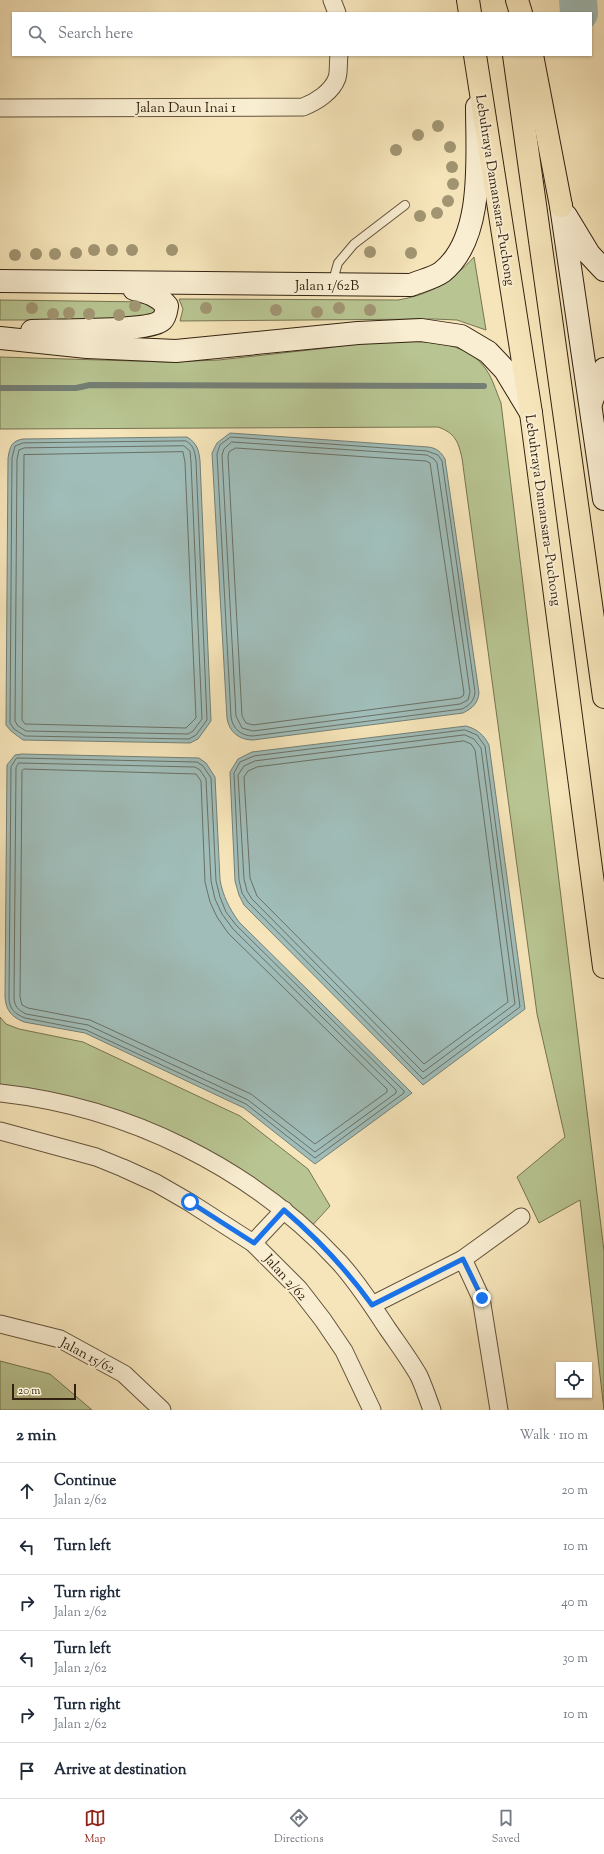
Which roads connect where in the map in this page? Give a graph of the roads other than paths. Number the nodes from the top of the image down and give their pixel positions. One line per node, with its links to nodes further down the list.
1 (332, 0): 5 (street)
2 (468, 0): 6 (highway)
3 (506, 0): 7 (highway)
4 (517, 0): 8 (highway)
5 (337, 12)
6 (470, 12)
7 (508, 12)
8 (521, 12)
9 (339, 56): 13 (street, Jalan Daun Inai 1)
10 (514, 56): 26 (highway)
11 (532, 56): 15 (highway)
12 (476, 63): 19 (main road, Jalan 1/62B); 24 (highway, Lebuhraya Damansara–Puchong)
13 (0, 108)
14 (405, 204): 19 (lane)
15 (561, 206): 16 (main road); 23 (main road)
16 (604, 270)
17 (0, 281): 18 (main road, Jalan 1/62B)
18 (113, 283): 19 (main road, Jalan 1/62B); 20 (main road)
19 (331, 285)
20 (0, 334)
21 (0, 338): 24 (main road)
22 (604, 369): 23 (main road)
23 (590, 404): 25 (main road)
24 (531, 413): 27 (highway, Lebuhraya Damansara–Puchong)
25 (604, 499)
26 (604, 697)
27 (604, 967)
28 (0, 1094): 30 (street)
29 (0, 1130): 32 (street, Jalan 2/62)
30 (284, 1210): 32 (street); 34 (street)
31 (521, 1217): 33 (street)
32 (254, 1243): 37 (street, Jalan 2/62)
33 (463, 1259): 34 (street); 39 (street)
34 (372, 1305): 38 (street)
35 (0, 1324): 36 (street, Jalan 15/62)
36 (162, 1410)
37 (372, 1410)
38 (432, 1410)
39 (499, 1410)

